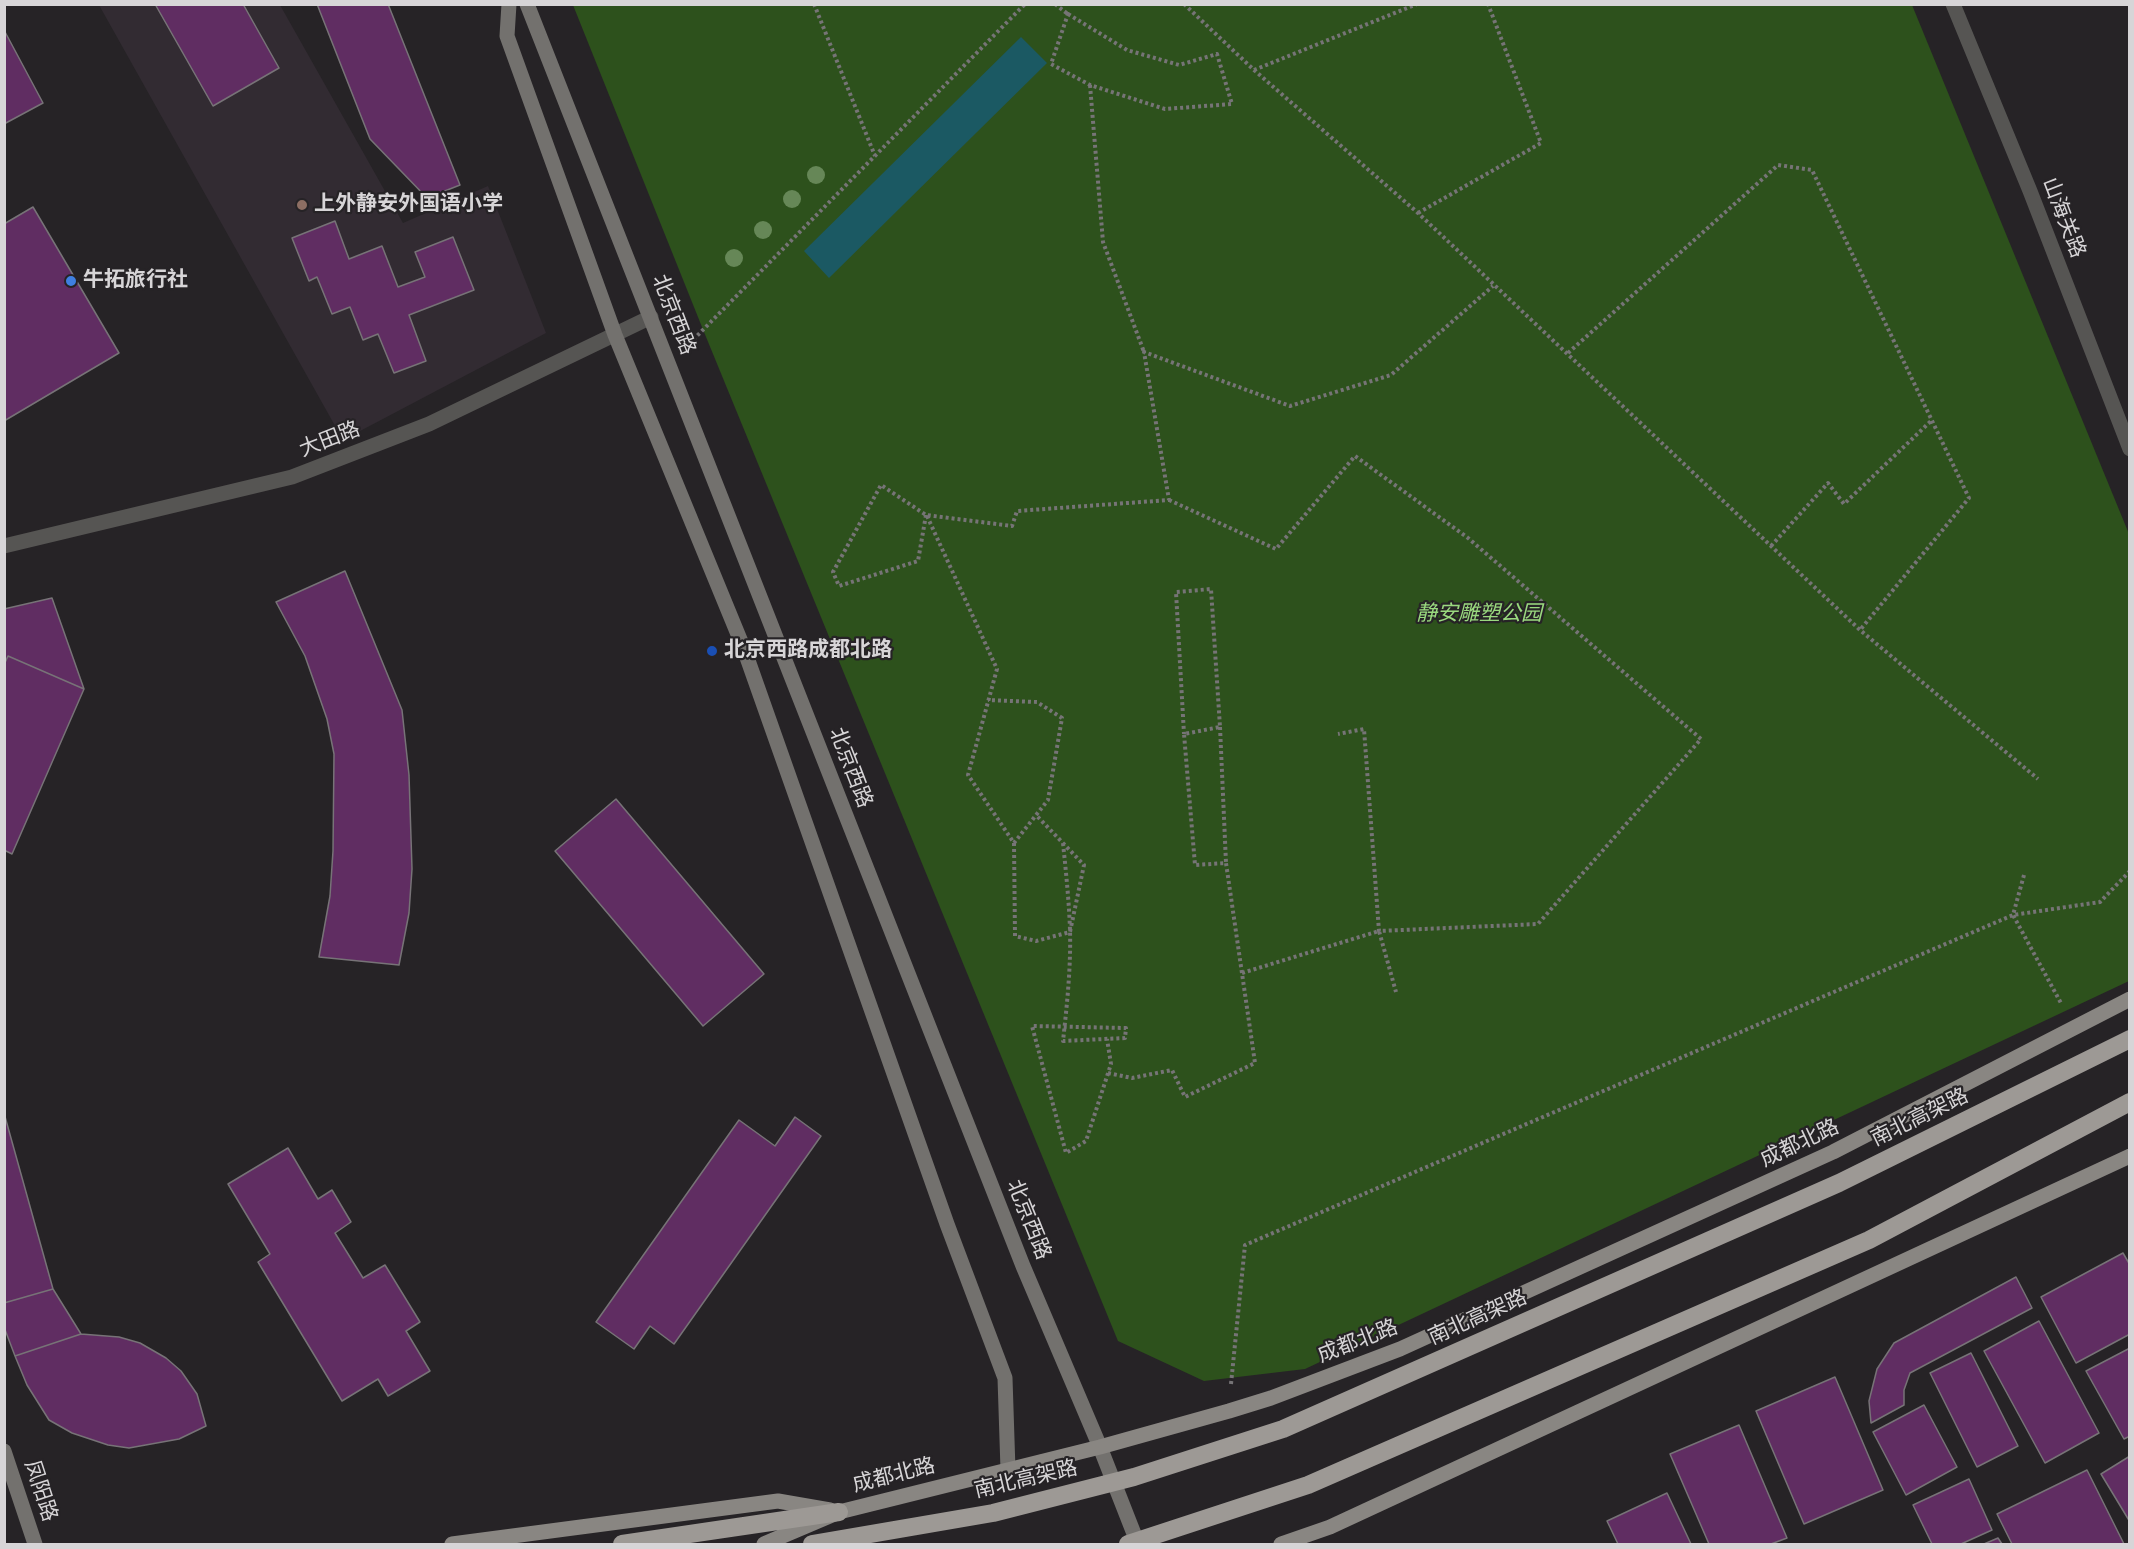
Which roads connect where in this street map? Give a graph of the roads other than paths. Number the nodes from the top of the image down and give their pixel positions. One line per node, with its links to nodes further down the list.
1 (509, 4): 5 (main road)
2 (527, 4): 4 (main road, 北京西路)
3 (1953, 4): 6 (street, 山海关路)
4 (651, 317): 5 (street, 大田路); 12 (main road, 北京西路)
5 (615, 335): 7 (street, 大田路); 14 (main road)
6 (2130, 449)
7 (4, 546)
8 (2130, 999): 12 (main road, 成都北路)
9 (2130, 1039): 20 (highway, 南北高架路, bridge)
10 (2130, 1102): 21 (highway, bridge)
11 (2130, 1156): 23 (main road)
12 (1100, 1448): 14 (main road, 成都北路); 22 (main road, 北京西路)
13 (4, 1451): 16 (main road, 凤阳路)
14 (1008, 1470): 15 (main road, 成都北路)
15 (839, 1512): 17 (main road); 18 (highway); 19 (main road, 成都北路)
16 (35, 1545)
17 (452, 1545)
18 (622, 1545)
19 (764, 1545)
20 (812, 1545)
21 (1128, 1545)
22 (1138, 1545)
23 (1281, 1545)

